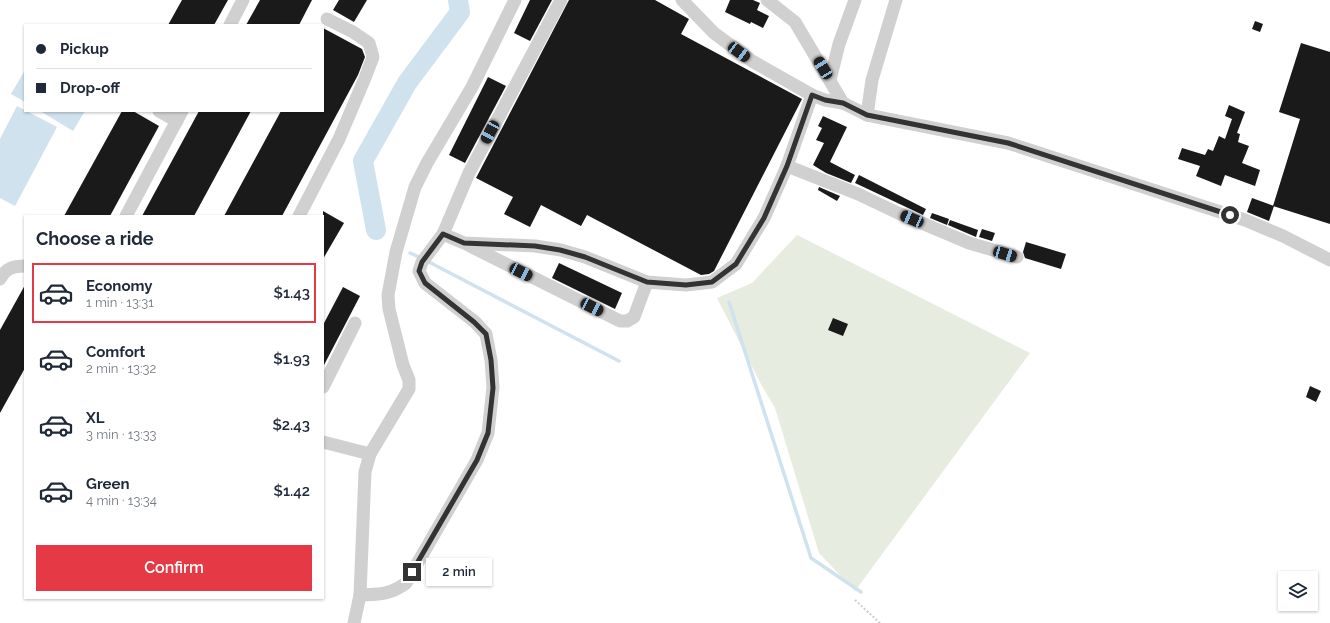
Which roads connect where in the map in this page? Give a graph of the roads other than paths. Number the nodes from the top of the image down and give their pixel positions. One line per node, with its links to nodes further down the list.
1 (243, 0): 9 (street)
2 (515, 0): 29 (street)
3 (561, 0): 19 (street)
4 (682, 0): 11 (street)
5 (767, 0): 10 (street)
6 (854, 0): 10 (street)
7 (896, 0): 14 (street)
8 (327, 19): 18 (street)
9 (231, 24)
10 (830, 80): 12 (street)
11 (812, 95): 12 (street); 16 (street)
12 (843, 103): 14 (street)
13 (163, 112): 15 (street)
14 (867, 115): 22 (street)
15 (180, 116): 17 (street)
16 (787, 166): 21 (street); 25 (street)
17 (127, 215)
18 (300, 215)
19 (443, 234): 20 (street); 30 (street)
20 (464, 243): 25 (street); 25 (street)
21 (1017, 257)
22 (1330, 260)
23 (24, 266): 24 (street)
24 (0, 279)
25 (647, 282)
26 (355, 324): 27 (street)
27 (324, 385)
28 (324, 442): 29 (street)
29 (370, 454): 30 (street)
30 (360, 595): 31 (street)
31 (354, 623)

